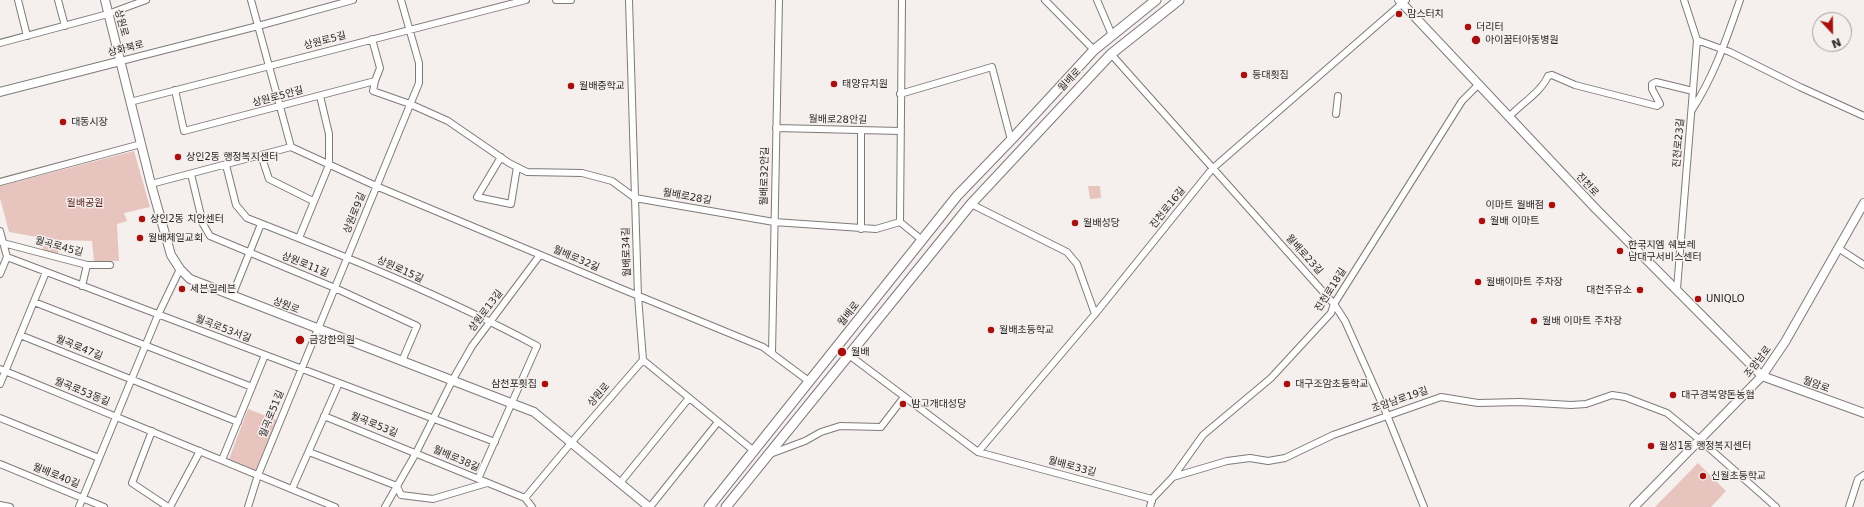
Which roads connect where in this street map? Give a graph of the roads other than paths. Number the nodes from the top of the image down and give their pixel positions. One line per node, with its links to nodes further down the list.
1 (18, 0): 26 (street)
2 (58, 0): 22 (street)
3 (105, 0): 21 (main road, 상원로)
4 (146, 0): 21 (street)
5 (251, 0): 23 (street)
6 (353, 0): 23 (street, 상화북로)
7 (401, 0): 24 (street, 상원로9길)
8 (526, 0): 24 (street, 상원로5길)
9 (556, 0): 10 (street)
10 (571, 0)
11 (630, 0): 66 (street, 월배로34길)
12 (779, 0): 50 (street, 월배로32안길)
13 (902, 0): 40 (street)
14 (1045, 0): 31 (street)
15 (1097, 0): 25 (street)
16 (1156, 0): 25 (main road, 월배로)
17 (1179, 0): 32 (main road, 월배로)
18 (1684, 0): 28 (street, 진천로23길)
19 (1740, 0): 30 (street)
20 (1402, 1): 36 (main road, 진천로); 61 (street, 진천로16길)
21 (108, 14): 22 (street); 33 (main road, 상원로)
22 (65, 26): 26 (street)
23 (258, 26): 33 (street, 상화북로); 34 (street)
24 (409, 29): 27 (street, 상원로5길); 44 (street, 상원로9길)
25 (1112, 35): 31 (main road, 월배로)
26 (27, 36): 29 (street)
27 (372, 39): 34 (street, 상원로5길); 35 (street)
28 (1697, 40): 30 (street); 39 (street, 진천로23길)
29 (0, 43)
30 (1723, 49): 46 (street); 49 (street)
31 (1094, 50): 53 (main road, 월배로)
32 (1111, 54): 61 (street, 월배로23길); 69 (main road, 월배로)
33 (121, 61): 38 (main road, 상화북로); 43 (main road, 상원로)
34 (270, 66): 37 (street, 상원로5길); 45 (street)
35 (375, 81): 41 (street, 상원로5안길); 44 (street)
36 (1480, 84): 48 (main road, 진천로); 95 (street, 진천로18길)
37 (175, 90): 43 (street, 상원로5길); 45 (street, 상원로5안길)
38 (0, 92)
39 (1693, 92): 46 (street, 진천로23길); 48 (street)
40 (900, 94): 52 (street); 53 (street)
41 (320, 96): 45 (street, 상원로5안길); 59 (street)
42 (1338, 96): 47 (street)
43 (130, 102): 54 (main road, 상원로)
44 (410, 104): 57 (street, 월배로28길); 65 (street, 상원로9길)
45 (280, 107): 55 (street)
46 (1691, 112): 91 (street, 진천로23길)
47 (1336, 114)
48 (1510, 116): 91 (main road, 진천로)
49 (1864, 116)
50 (776, 128): 51 (street, 월배로28안길); 70 (street, 월배로32안길)
51 (861, 130): 52 (street, 월배로28안길); 73 (street)
52 (900, 131): 71 (street)
53 (1011, 140): 76 (main road, 월배로)
54 (141, 144): 63 (street); 64 (main road, 상원로)
55 (291, 147): 56 (street); 59 (street, 월배로32길)
56 (261, 155): 58 (street); 67 (street)
57 (501, 158): 60 (street, 월배로28길); 60 (street)
58 (226, 165): 62 (street); 72 (street, 상원로15길)
59 (329, 165): 65 (street, 월배로32길); 67 (street)
60 (517, 167): 66 (street, 월배로28길)
61 (1212, 169): 95 (street, 월배로23길); 96 (street, 진천로16길)
62 (191, 174): 64 (street); 79 (street, 상원로11길)
63 (0, 182)
64 (151, 184): 86 (main road, 상원로)
65 (376, 186): 80 (street, 월배로32길); 82 (street, 상원로9길)
66 (635, 198): 70 (street, 월배로28길); 93 (street, 월배로34길)
67 (313, 201): 75 (street)
68 (1864, 203): 78 (main road, 조암남로)
69 (971, 204): 96 (street); 104 (main road, 월배로)
70 (774, 222): 73 (street, 월배로28길); 102 (street, 월배로32안길)
71 (900, 222): 73 (street, 월배로28길); 76 (street)
72 (261, 224): 75 (street, 상원로15길); 79 (street)
73 (861, 229)
74 (0, 231): 77 (street)
75 (299, 238): 82 (street, 상원로15길)
76 (922, 240): 112 (main road, 월배로)
77 (3, 243): 81 (street); 83 (street, 월곡로45길)
78 (1838, 248): 84 (street); 109 (main road, 조암남로)
79 (249, 253): 90 (street, 상원로11길); 92 (street)
80 (540, 255): 93 (street, 월배로32길); 98 (street, 상원로13길)
81 (7, 257): 87 (street, 월곡로53서길); 88 (street)
82 (347, 257): 90 (street, 상원로9길); 98 (street, 상원로15길)
83 (87, 265): 85 (street, 월곡로45길); 89 (street)
84 (1864, 265)
85 (110, 266)
86 (180, 269): 92 (main road, 상원로); 97 (street)
87 (46, 272): 89 (street, 월곡로53서길); 94 (street)
88 (0, 274)
89 (82, 286): 97 (street, 월곡로53서길)
90 (335, 288): 99 (street, 상원로9길); 106 (street, 상원로11길)
91 (1677, 289): 109 (main road, 진천로)
92 (232, 296): 99 (main road, 상원로)
93 (638, 296): 102 (street, 월배로32길); 105 (street, 월배로34길)
94 (34, 302): 100 (street); 101 (street)
95 (1334, 304): 120 (street, 월배로23길); 142 (street, 진천로18길)
96 (1095, 314): 134 (street, 진천로16길)
97 (158, 315): 101 (street); 103 (street, 월곡로53서길)
98 (490, 321): 111 (street, 상원로13길); 118 (street, 상원로15길)
99 (318, 329): 106 (main road, 상원로); 107 (street, 월곡로51길)
100 (20, 335): 108 (street); 110 (street, 월곡로47길)
101 (146, 345): 110 (street); 115 (street)
102 (772, 353): 112 (street, 월배로32길)
103 (266, 355): 107 (street, 월곡로53서길); 115 (street)
104 (849, 355): 116 (street); 136 (main road, 월배로)
105 (643, 360): 117 (street); 130 (street, 상원로)
106 (402, 361): 111 (main road, 상원로)
107 (301, 369): 113 (street, 월곡로53서길); 140 (street, 월곡로51길)
108 (3, 370): 114 (street); 122 (street, 월곡로53동길)
109 (1762, 376): 119 (main road, 월암로); 128 (main road, 조암남로)
110 (132, 379): 122 (street); 125 (street, 월곡로47길)
111 (452, 381): 118 (main road, 상원로); 124 (street)
112 (810, 382): 133 (main road, 월배로)
113 (339, 383): 121 (street); 124 (street, 월곡로53서길)
114 (0, 384)
115 (252, 387): 125 (street)
116 (904, 397): 134 (street); 136 (street)
117 (689, 398): 126 (street); 145 (street)
118 (512, 404): 129 (street); 130 (main road, 상원로)
119 (1864, 413)
120 (1386, 415): 128 (street, 조암남로19길); 142 (street, 조암남로19길); 165 (street, 월배로23길)
121 (324, 416): 132 (street); 135 (street, 월곡로53길)
122 (116, 417): 127 (street, 월곡로53동길); 137 (street)
123 (0, 418): 137 (street)
124 (433, 419): 129 (street); 135 (street)
125 (238, 422): 138 (street)
126 (718, 422): 133 (street); 160 (street, 상원로)
127 (152, 431): 131 (street, 월곡로53동길); 156 (street)
128 (1700, 440): 166 (main road, 조암남로); 167 (street, 조암남로19길)
129 (495, 442): 143 (street)
130 (571, 442): 145 (main road, 상원로); 149 (street, 상원로)
131 (200, 451): 138 (street, 월곡로53동길); 156 (street)
132 (309, 452): 146 (street); 147 (street)
133 (754, 452): 161 (main road, 월배로)
134 (978, 452): 150 (street, 월배로33길)
135 (416, 453): 143 (street, 월배로38길); 146 (street)
136 (768, 455): 162 (main road, 월배로)
137 (99, 458): 148 (street)
138 (222, 460): 140 (street, 월곡로53동길)
139 (0, 464): 148 (street, 월배로40길)
140 (258, 475): 147 (street, 월곡로53동길); 157 (street, 월곡로51길)
141 (1864, 475): 168 (street)
142 (1173, 477): 150 (street, 진천로18길)
143 (478, 479): 144 (street, 월배로38길)
144 (487, 483): 146 (street, 월배로38길); 149 (street, 월배로38길)
145 (620, 483): 160 (main road, 상원로)
146 (397, 486): 158 (street)
147 (292, 489): 152 (street, 월곡로53동길)
148 (83, 497): 154 (street); 155 (street, 월배로40길)
149 (525, 498): 159 (street)
150 (1152, 499): 163 (street); 164 (street)
151 (0, 505): 153 (street)
152 (332, 506)
153 (10, 507)
154 (78, 507)
155 (104, 507)
156 (169, 507)
157 (248, 507)
158 (385, 507)
159 (532, 507)
160 (649, 507)
161 (709, 507)
162 (726, 507)
163 (1150, 507)
164 (1153, 507)
165 (1424, 507)
166 (1634, 507)
167 (1776, 507)
168 (1849, 507)

